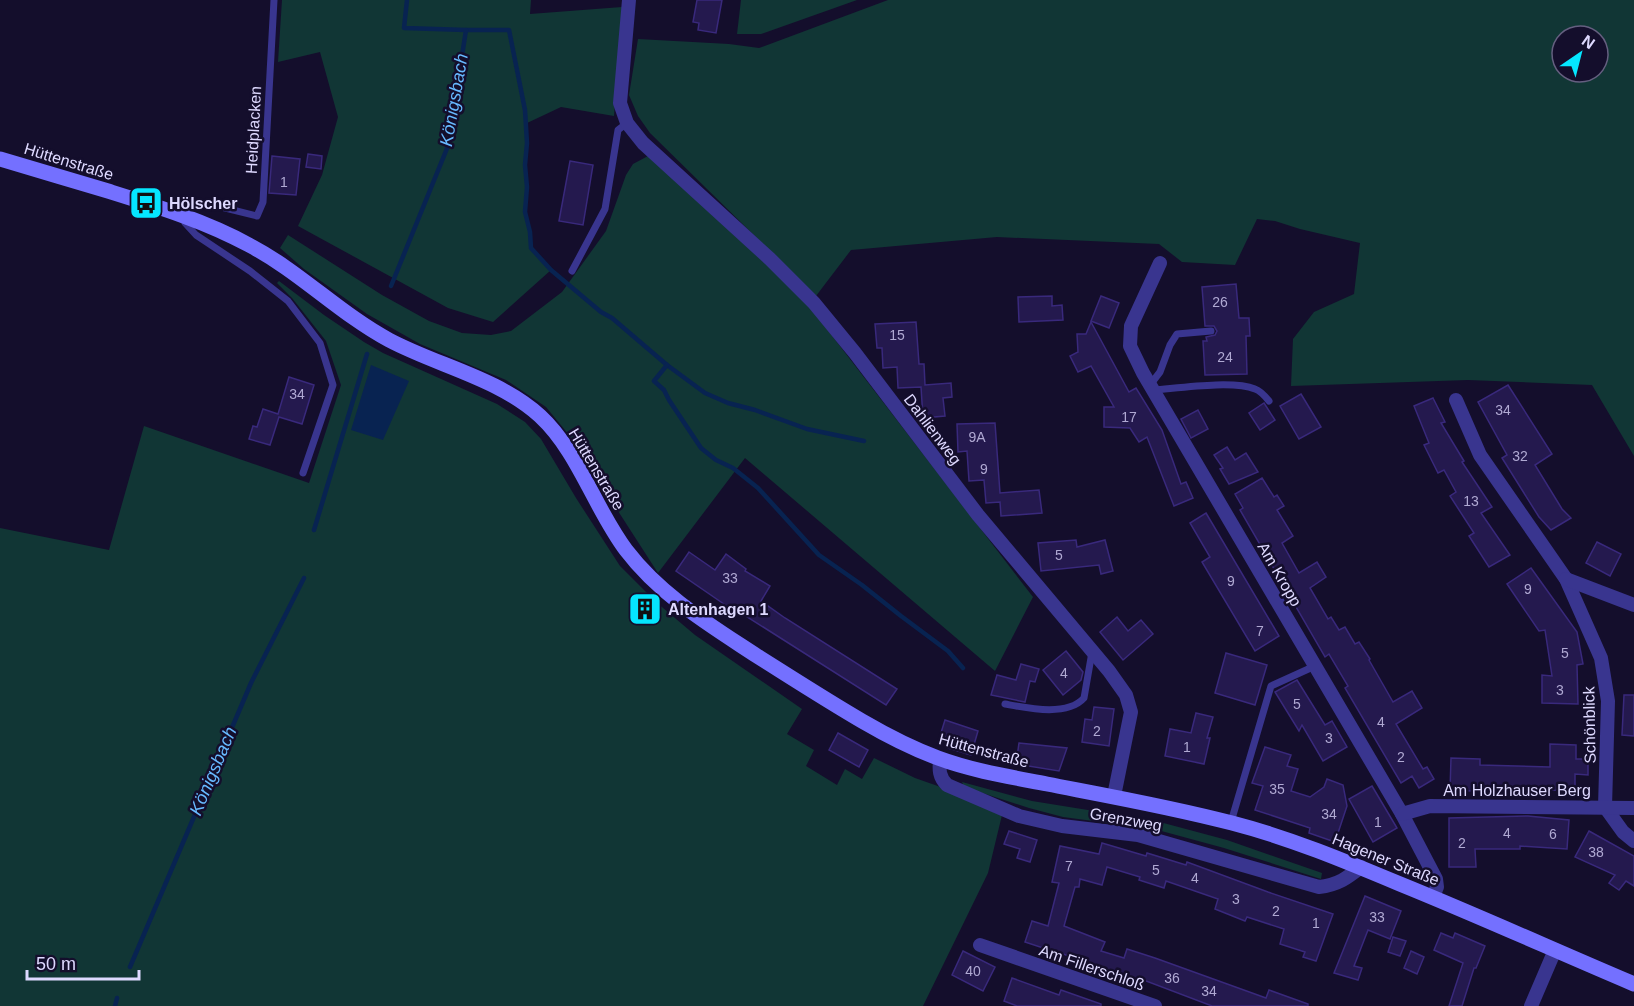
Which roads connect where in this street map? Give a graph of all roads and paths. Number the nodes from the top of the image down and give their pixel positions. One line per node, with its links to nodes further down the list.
1 (274, 0): 5 (lane, Heidplacken)
2 (629, 0): 3 (street)
3 (627, 123): 7 (lane); 15 (street, Dahlienweg)
4 (0, 159): 5 (main road, Hüttenstraße)
5 (185, 217): 12 (lane); 18 (main road, Hüttenstraße)
6 (1160, 263): 9 (street, Am Kropp)
7 (572, 272)
8 (1211, 331): 9 (lane)
9 (1151, 388): 11 (lane); 16 (street, Am Kropp)
10 (1456, 400): 13 (street, Schönblick)
11 (1269, 401)
12 (303, 473)
13 (1566, 579): 14 (street); 20 (street, Schönblick)
14 (1634, 605)
15 (1092, 652): 17 (lane); 19 (street, Dahlienweg)
16 (1315, 666): 22 (street, Am Kropp); 23 (lane)
17 (1005, 704)
18 (940, 759): 19 (main road, Hüttenstraße); 25 (street, Grenzweg)
19 (1114, 796): 23 (main road, Hagener Straße)
20 (1605, 807): 21 (street, Am Holzhauser Berg); 22 (street, Am Holzhauser Berg); 24 (street)
21 (1634, 807)
22 (1402, 814): 26 (street, Am Kropp)
23 (1231, 822): 25 (main road, Hagener Straße)
24 (1634, 841)
25 (1361, 867): 26 (main road, Hagener Straße)
26 (1433, 897): 28 (main road, Hagener Straße)
27 (980, 945): 30 (street, Am Fillerschloß)
28 (1555, 950): 29 (main road, Hagener Straße); 31 (street)
29 (1634, 984)
30 (1155, 1006)
31 (1531, 1006)

